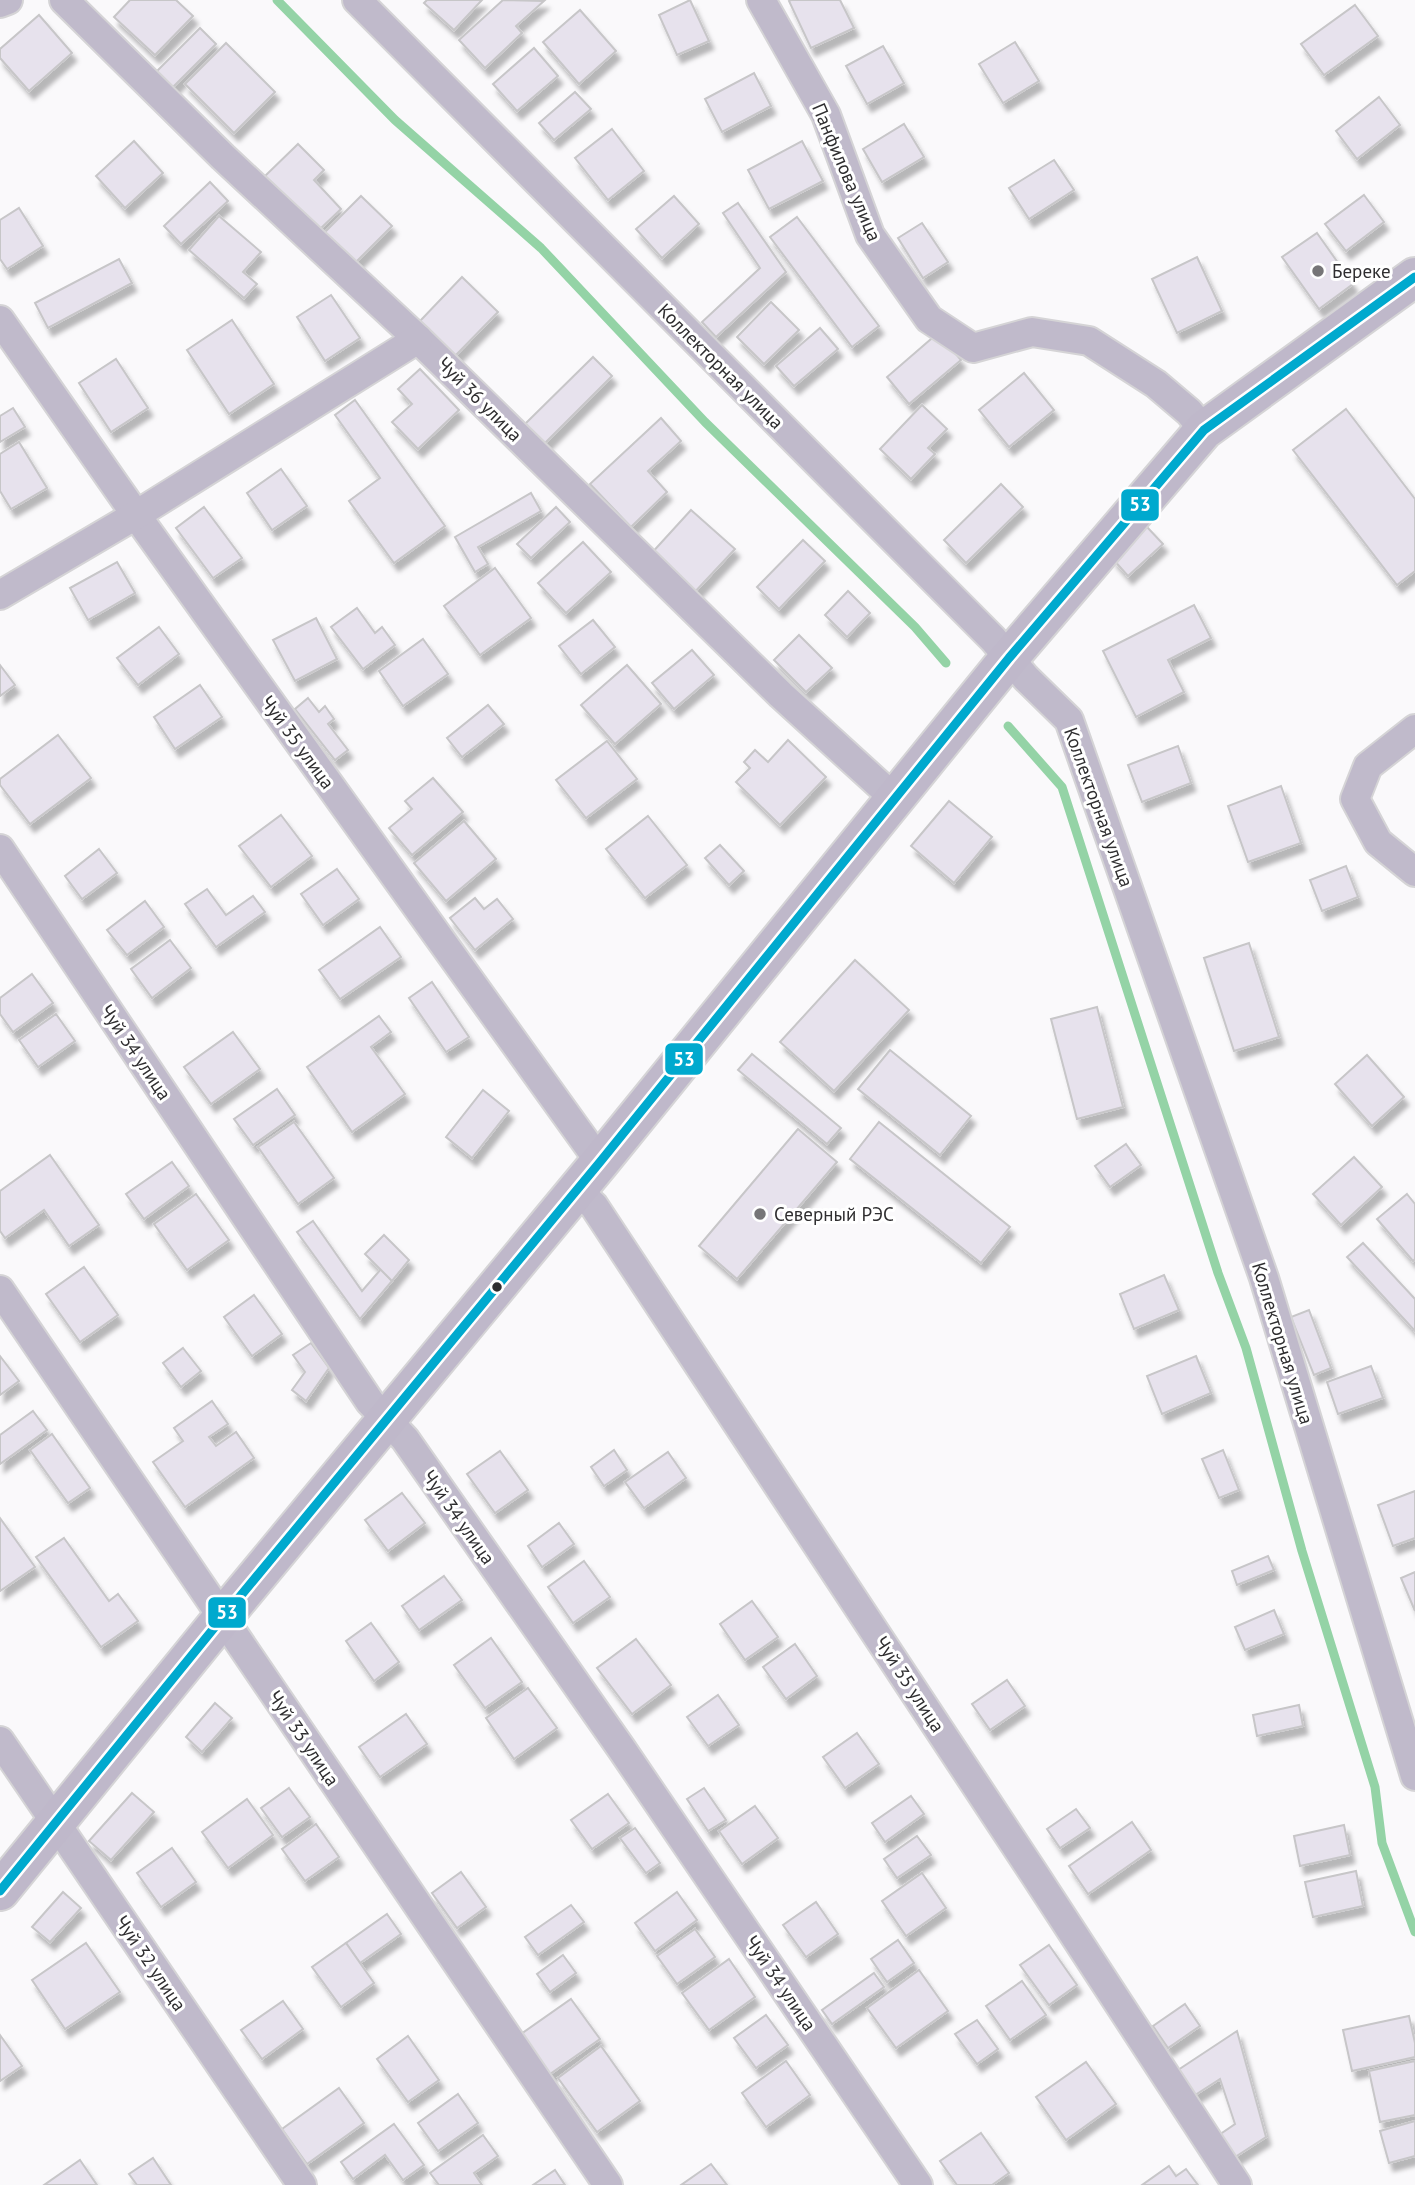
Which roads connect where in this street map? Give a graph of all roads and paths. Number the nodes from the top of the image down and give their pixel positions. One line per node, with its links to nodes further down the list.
1 (8, 0): 5 (street)
2 (64, 0): 8 (street, Чуй 36 улица)
3 (357, 0): 12 (street, Коллекторная улица)
4 (761, 0): 9 (street, Панфилова улица)
5 (0, 3)
6 (1415, 277): 9 (street)
7 (0, 320): 10 (street, Чуй 35 улица)
8 (418, 338): 10 (street); 14 (street, Чуй 36 улица)
9 (1204, 430): 12 (street)
10 (136, 515): 11 (street); 17 (street, Чуй 35 улица)
11 (0, 595)
12 (1009, 658): 14 (street); 22 (street, Коллекторная улица)
13 (1415, 729): 16 (street)
14 (895, 799): 17 (street)
15 (0, 849): 19 (street, Чуй 34 улица)
16 (1415, 872)
17 (588, 1176): 19 (street); 28 (street, Чуй 35 улица)
18 (0, 1290): 20 (street, Чуй 33 улица)
19 (386, 1420): 20 (street); 27 (street, Чуй 34 улица)
20 (223, 1617): 23 (street); 26 (street, Чуй 33 улица)
21 (0, 1741): 23 (street, Чуй 32 улица)
22 (1415, 1776)
23 (57, 1823): 24 (street); 25 (street, Чуй 32 улица)
24 (0, 1891)
25 (302, 2185)
26 (608, 2185)
27 (918, 2185)
28 (1237, 2185)

